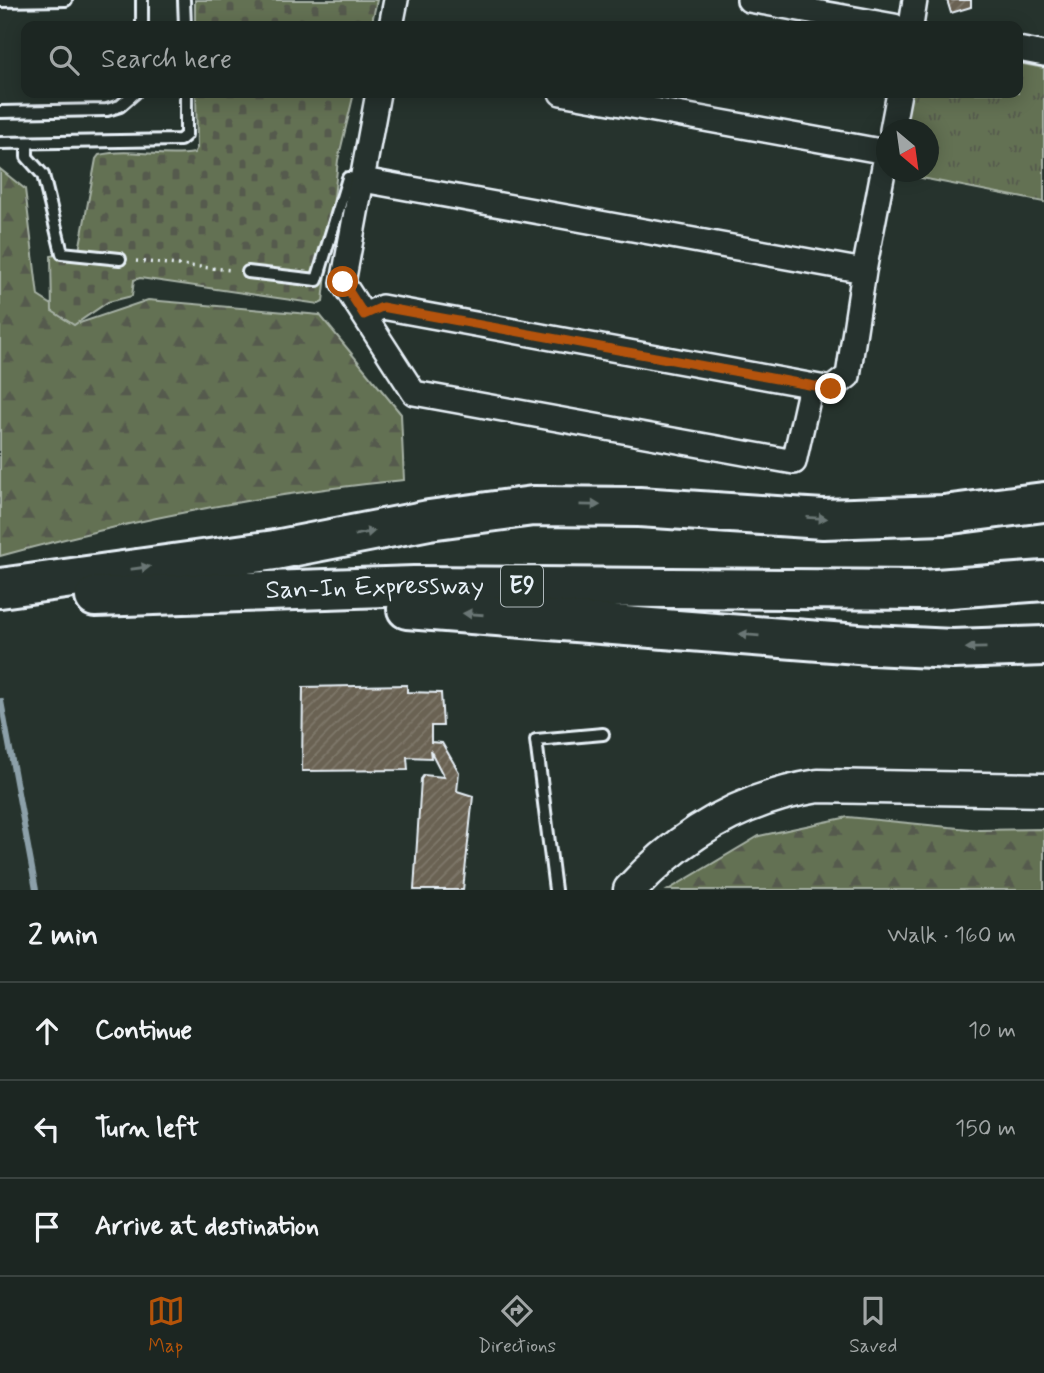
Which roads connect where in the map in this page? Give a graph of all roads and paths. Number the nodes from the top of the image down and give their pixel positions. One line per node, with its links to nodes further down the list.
1 (66, 0): 7 (lane)
2 (142, 0): 8 (lane)
3 (184, 0): 9 (lane)
4 (396, 0): 10 (street)
5 (749, 0): 11 (street)
6 (915, 0): 12 (street)
7 (0, 1)
8 (142, 21)
9 (184, 21)
10 (392, 21)
11 (866, 21)
12 (912, 21)
13 (1023, 51): 14 (street)
14 (1044, 54)
15 (129, 98): 20 (lane)
16 (186, 98): 23 (lane)
17 (378, 98): 25 (street)
18 (588, 98): 24 (street)
19 (897, 98): 21 (street)
20 (0, 112)
21 (893, 119)
22 (0, 143): 23 (lane)
23 (27, 143): 27 (lane)
24 (876, 152)
25 (363, 180): 28 (street); 29 (lane); 30 (street)
26 (881, 182): 28 (street)
27 (120, 259): 29 (path)
28 (864, 271): 31 (street)
29 (248, 272)
30 (364, 315): 31 (street); 31 (street)
31 (811, 386)
32 (1044, 502): 34 (highway, one-way to 32)
33 (1044, 581): 35 (highway, San-In Expressway / E9)
34 (0, 589)
35 (118, 595): 36 (highway, San-In Expressway / E9); 37 (highway, one-way to 35)
36 (0, 601)
37 (1044, 646)
38 (603, 734): 40 (lane)
39 (1044, 790): 41 (street)
40 (555, 890)
41 (630, 890)

